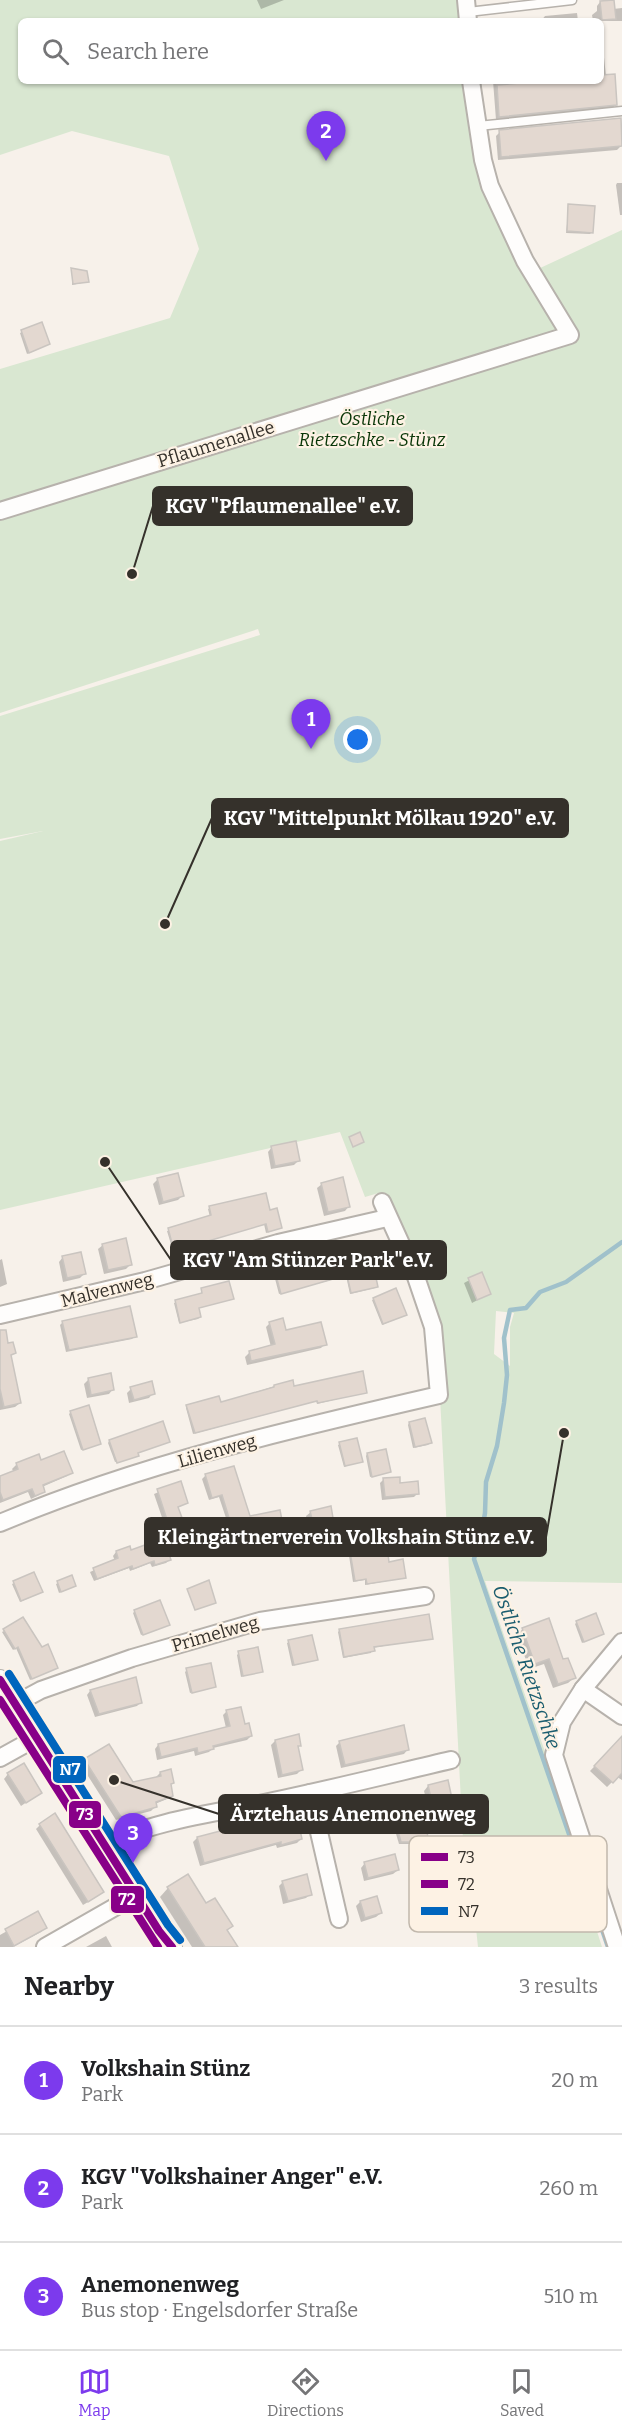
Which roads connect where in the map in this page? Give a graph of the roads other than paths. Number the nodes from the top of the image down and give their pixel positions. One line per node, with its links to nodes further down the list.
1 (572, 0): 2 (lane)
2 (467, 11)
3 (471, 84): 5 (street)
4 (622, 111): 5 (lane)
5 (478, 126): 6 (street, Pflaumenallee)
6 (0, 511)
7 (0, 1315): 8 (street, Malvenweg)
8 (439, 1395): 9 (street, Lilienweg)
9 (0, 1523)
10 (425, 1596): 14 (street, Primelweg)
11 (622, 1642): 13 (street)
12 (0, 1680): 14 (street)
13 (583, 1689): 15 (street); 20 (street)
14 (15, 1704): 16 (street)
15 (622, 1716)
16 (36, 1738): 17 (street); 21 (street)
17 (0, 1758)
18 (451, 1760): 19 (street)
19 (310, 1793): 21 (street); 24 (street)
20 (581, 1836)
21 (105, 1845): 22 (street)
22 (136, 1895): 25 (street); 26 (street)
23 (607, 1917): 27 (street)
24 (339, 1919)
25 (45, 1947)
26 (172, 1947)
27 (617, 1947)

